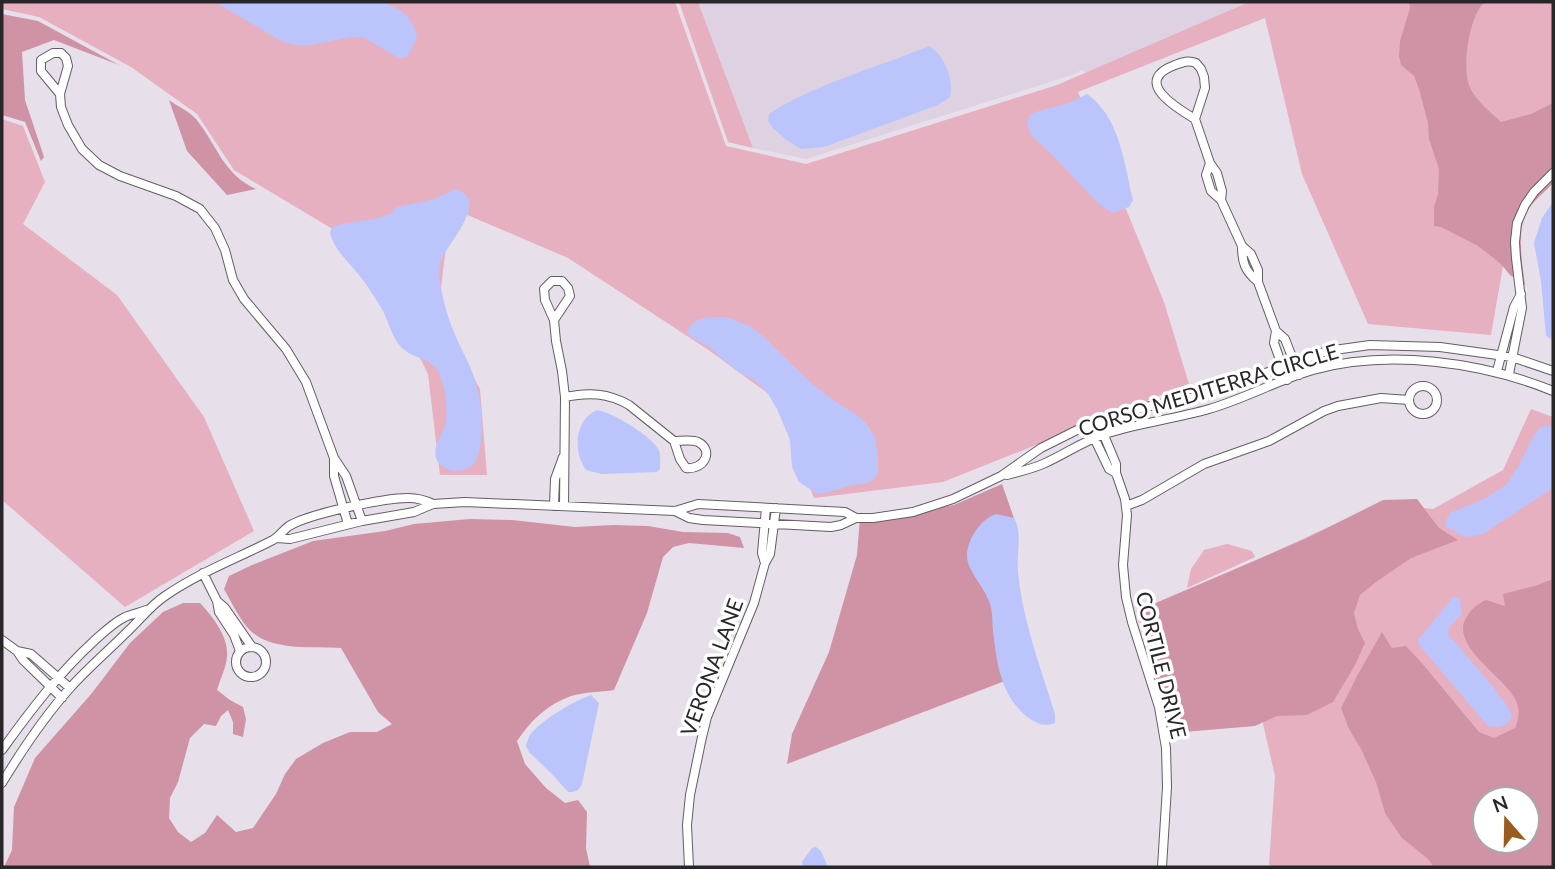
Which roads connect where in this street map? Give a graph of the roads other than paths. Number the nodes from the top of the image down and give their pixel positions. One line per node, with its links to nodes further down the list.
1 (60, 94): 1 (street); 24 (street)
2 (1195, 119): 2 (street); 6 (street)
3 (1553, 173): 4 (street)
4 (1521, 294): 7 (street); 8 (street)
5 (554, 320): 5 (street); 17 (street)
6 (1276, 331): 9 (street); 10 (street)
7 (1501, 356): 8 (street, CORSO MEDITERRA CIRCLE); 9 (street, CORSO MEDITERRA CIRCLE); 12 (street)
8 (1512, 357): 11 (street, CORSO MEDITERRA CIRCLE); 13 (street)
9 (1294, 362): 10 (street, CORSO MEDITERRA CIRCLE); 14 (street)
10 (1282, 366): 15 (street); 19 (street, CORSO MEDITERRA CIRCLE)
11 (1553, 371)
12 (1497, 372): 13 (street, CORSO MEDITERRA CIRCLE); 14 (street, CORSO MEDITERRA CIRCLE)
13 (1509, 374): 16 (street, CORSO MEDITERRA CIRCLE)
14 (1300, 375): 15 (street, CORSO MEDITERRA CIRCLE)
15 (1287, 380): 21 (street, CORSO MEDITERRA CIRCLE)
16 (1553, 391)
17 (565, 397): 22 (street); 23 (street)
18 (1409, 400): 29 (street)
19 (1098, 421): 20 (street, CORSO MEDITERRA CIRCLE); 21 (street, CORTILE DRIVE)
20 (1088, 425): 21 (street, CORTILE DRIVE); 25 (street, CORSO MEDITERRA CIRCLE)
21 (1099, 436): 25 (street, CORSO MEDITERRA CIRCLE); 29 (street, CORTILE DRIVE)
22 (674, 441)
23 (564, 454): 27 (street); 28 (street)
24 (334, 458): 30 (street); 33 (street)
25 (1001, 476): 35 (street, CORSO MEDITERRA CIRCLE)
26 (433, 503): 27 (street, CORSO MEDITERRA CIRCLE); 30 (street, CORSO MEDITERRA CIRCLE); 36 (street, CORSO MEDITERRA CIRCLE)
27 (554, 506): 28 (street, CORSO MEDITERRA CIRCLE)
28 (564, 506): 34 (street, CORSO MEDITERRA CIRCLE)
29 (1126, 506): 54 (street, CORTILE DRIVE)
30 (357, 507): 33 (street, CORSO MEDITERRA CIRCLE); 36 (street)
31 (766, 508): 32 (street, CORSO MEDITERRA CIRCLE); 34 (street, CORSO MEDITERRA CIRCLE); 38 (street, VERONA LANE)
32 (776, 508): 35 (street, CORSO MEDITERRA CIRCLE); 38 (street, VERONA LANE)
33 (344, 509): 37 (street); 39 (street, CORSO MEDITERRA CIRCLE)
34 (675, 511): 38 (street, CORSO MEDITERRA CIRCLE)
35 (856, 518): 38 (street, CORSO MEDITERRA CIRCLE)
36 (362, 521): 37 (street, CORSO MEDITERRA CIRCLE)
37 (348, 524): 39 (street, CORSO MEDITERRA CIRCLE)
38 (769, 524): 53 (street, VERONA LANE)
39 (276, 538): 40 (street, CORSO MEDITERRA CIRCLE)
40 (203, 573): 41 (street); 42 (street, CORSO MEDITERRA CIRCLE)
41 (217, 601): 44 (street); 46 (street)
42 (146, 610): 47 (street, CORSO MEDITERRA CIRCLE); 49 (street, CORSO MEDITERRA CIRCLE)
43 (2, 640): 45 (street)
44 (252, 647): 46 (street); 46 (street)
45 (18, 651): 47 (street); 48 (street)
46 (240, 652)
47 (58, 678): 48 (street, CORSO MEDITERRA CIRCLE); 49 (street)
48 (50, 687): 50 (street); 51 (street, CORSO MEDITERRA CIRCLE)
49 (70, 688): 50 (street, CORSO MEDITERRA CIRCLE)
50 (62, 698): 52 (street, CORSO MEDITERRA CIRCLE)
51 (2, 750)
52 (2, 783)
53 (688, 867)
54 (1162, 867)

